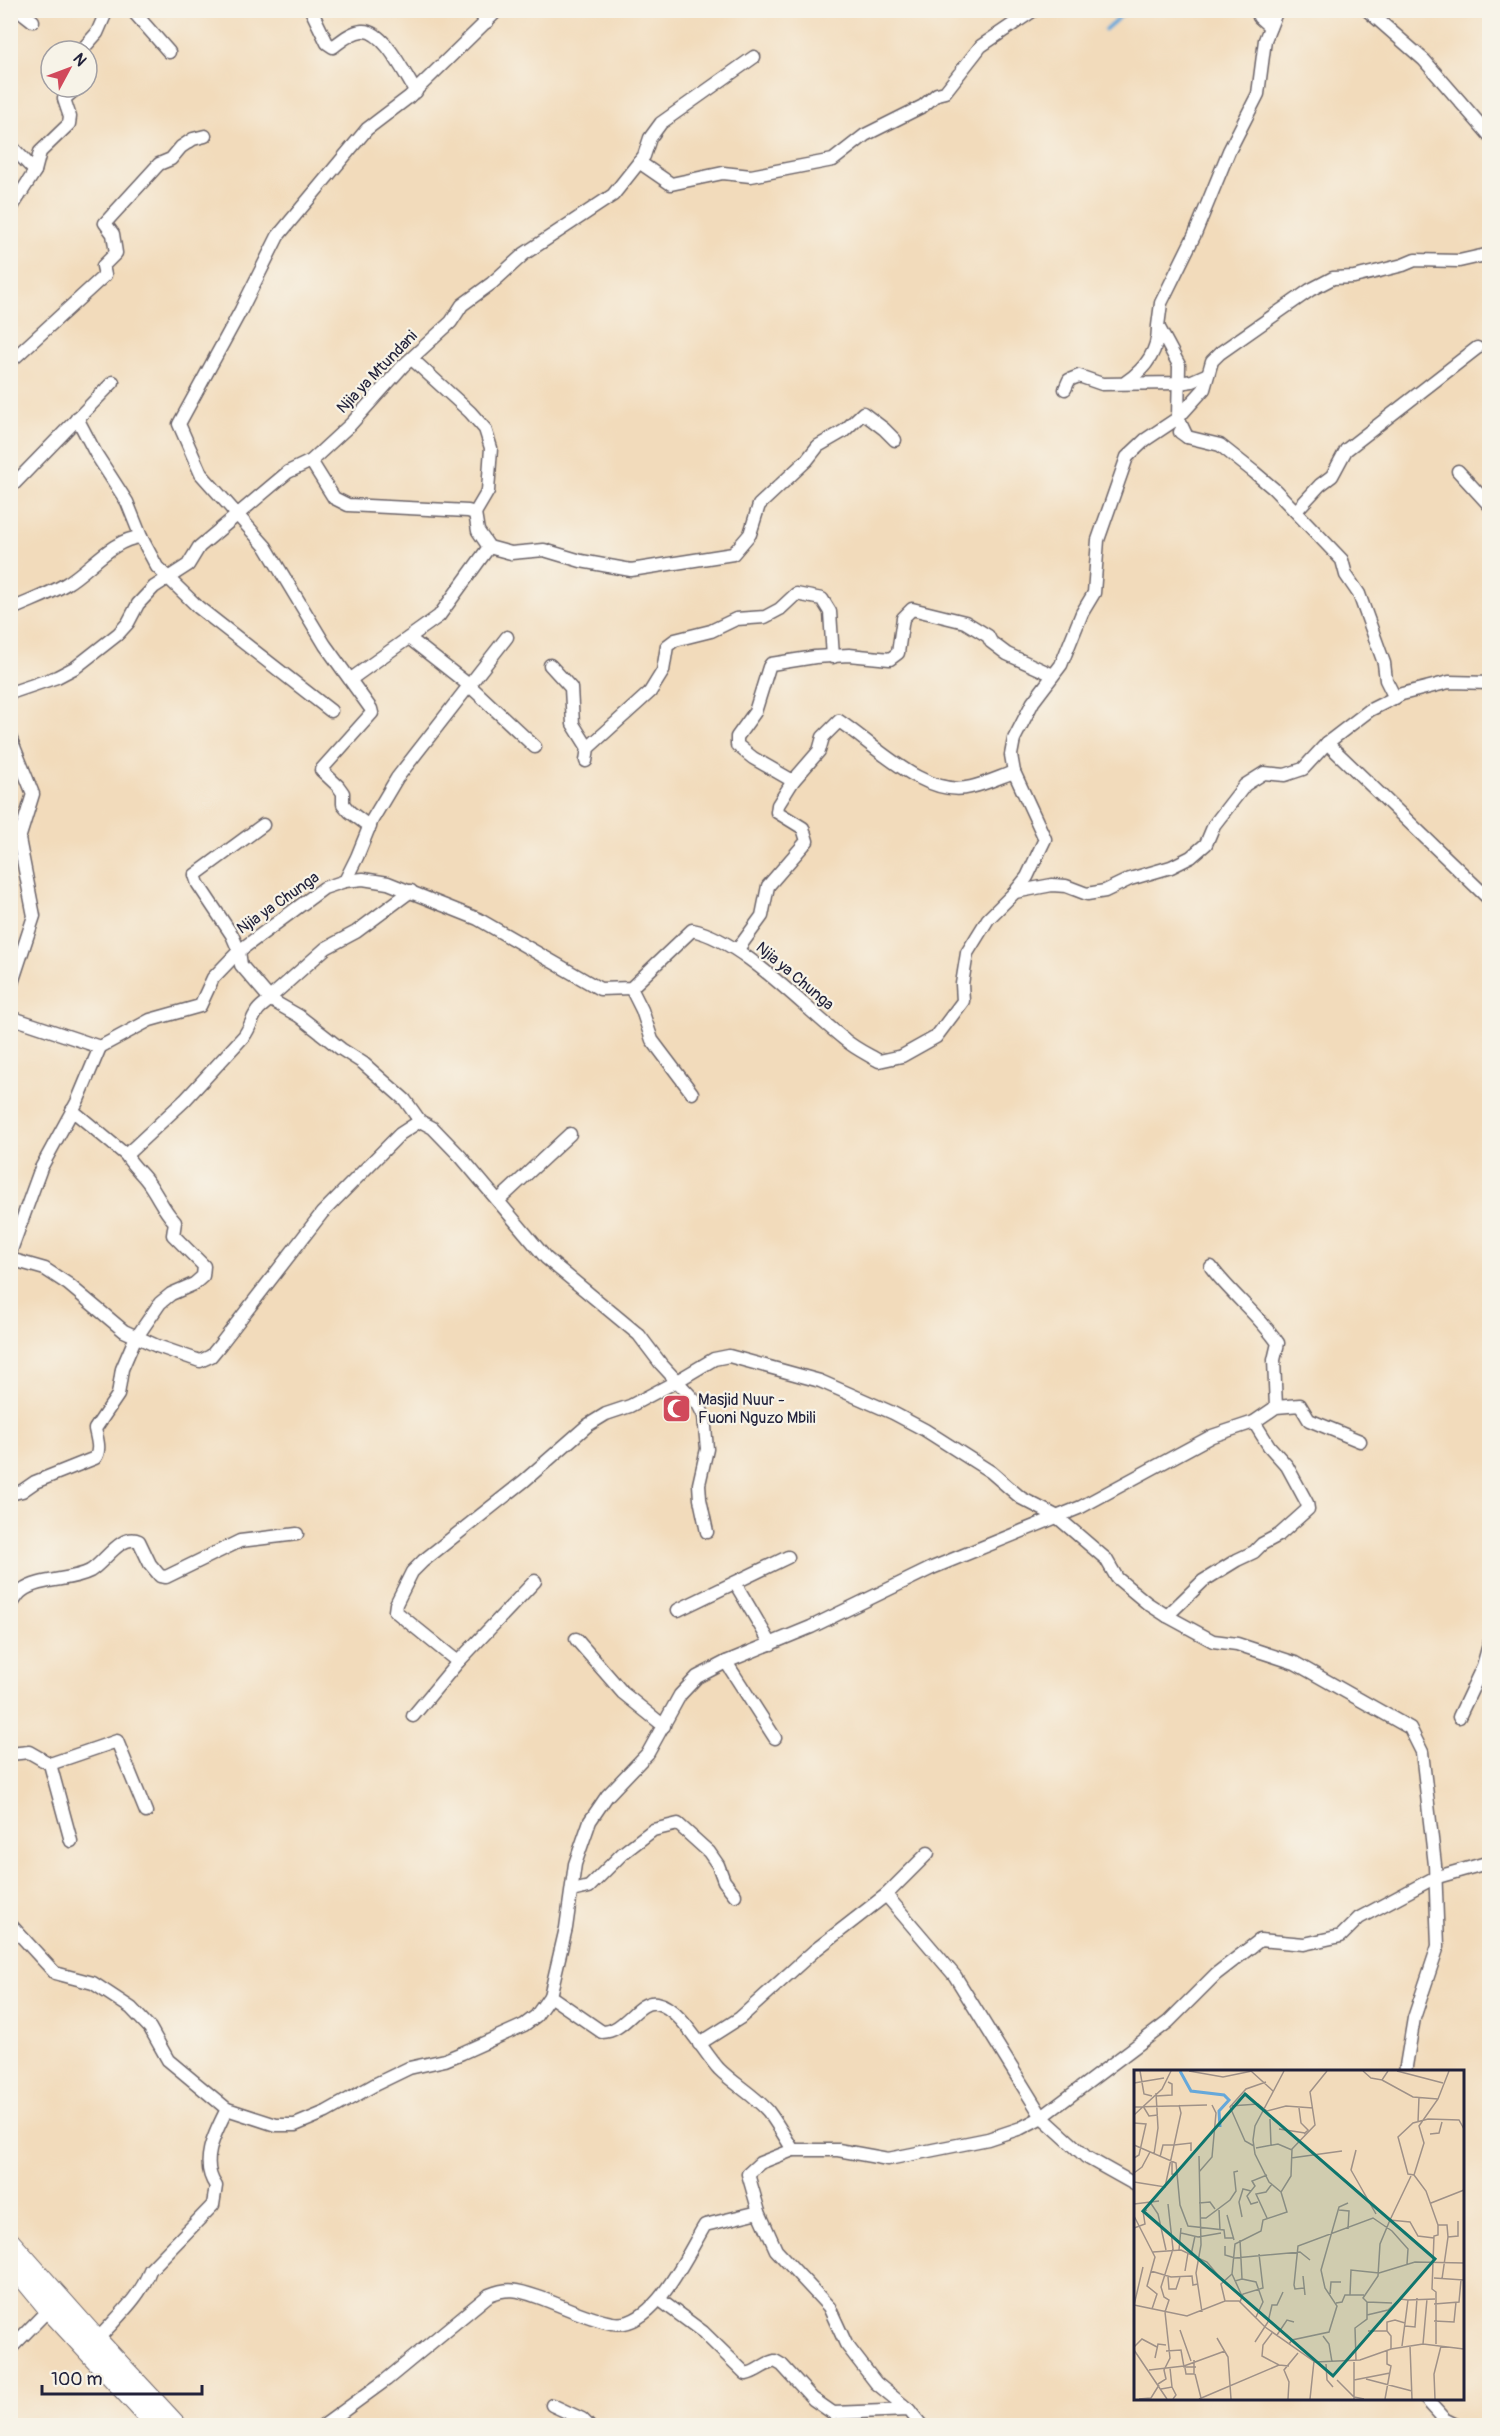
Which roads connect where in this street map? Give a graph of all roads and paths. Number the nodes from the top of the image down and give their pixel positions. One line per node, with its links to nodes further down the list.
1 (19, 10): 11 (street)
2 (107, 10): 14 (street)
3 (132, 10): 15 (street)
4 (310, 10): 17 (street)
5 (477, 10): 12 (street)
6 (498, 10): 12 (street)
7 (1035, 10): 22 (street)
8 (1260, 10): 13 (street)
9 (1277, 10): 13 (street)
10 (1367, 10): 20 (street)
11 (33, 21)
12 (487, 22): 17 (street)
13 (1270, 27): 26 (street)
14 (92, 39)
15 (169, 52)
16 (754, 57): 22 (street, Njia ya Mtundani)
17 (416, 92): 43 (street)
18 (64, 99): 23 (street)
19 (205, 136): 29 (street)
20 (1490, 136)
21 (10, 145): 23 (street)
22 (639, 162): 28 (street, Njia ya Mtundani)
23 (35, 171): 24 (street)
24 (10, 210)
25 (1490, 254): 30 (street)
26 (1158, 326): 32 (street); 33 (street)
27 (1477, 348): 42 (street)
28 (412, 359): 38 (street, Njia ya Mtundani); 44 (street)
29 (10, 362)
30 (1208, 374): 33 (street); 36 (street)
31 (113, 382): 35 (street)
32 (1126, 382): 33 (street); 34 (street)
33 (1179, 383): 36 (street)
34 (1065, 388)
35 (77, 418): 40 (street); 45 (street)
36 (1173, 420): 42 (street); 53 (street)
37 (895, 440): 46 (street)
38 (311, 461): 43 (street, Njia ya Mtundani); 44 (street)
39 (1458, 471): 41 (street)
40 (10, 488)
41 (1490, 506)
42 (1296, 511): 58 (street)
43 (237, 513): 47 (street, Njia ya Mtundani); 54 (street)
44 (475, 513): 46 (street)
45 (141, 537): 47 (street); 48 (street)
46 (489, 547): 50 (street)
47 (167, 579): 57 (street, Njia ya Mtundani); 59 (street)
48 (10, 610)
49 (507, 637): 56 (street)
50 (409, 638): 54 (street); 56 (street)
51 (833, 657): 53 (street); 63 (street); 66 (street)
52 (550, 665): 63 (street)
53 (1053, 675): 65 (street)
54 (351, 679): 68 (street)
55 (1490, 683): 58 (street)
56 (470, 686): 62 (street); 68 (street)
57 (10, 693)
58 (1395, 698): 61 (street)
59 (331, 711)
60 (10, 737): 76 (street)
61 (1327, 743): 71 (street); 72 (street)
62 (535, 747)
63 (588, 747): 64 (street)
64 (586, 761)
65 (1014, 772): 66 (street); 71 (street)
66 (793, 781): 73 (street)
67 (263, 825): 74 (street)
68 (370, 827): 69 (street)
69 (345, 880): 70 (street, Njia ya Chunga); 74 (street, Njia ya Chunga)
70 (411, 891): 75 (street, Njia ya Chunga); 77 (street)
71 (1015, 892): 73 (street, Njia ya Chunga)
72 (1490, 900)
73 (738, 950): 75 (street, Njia ya Chunga)
74 (239, 951): 77 (street); 79 (street, Njia ya Chunga)
75 (630, 988): 80 (street)
76 (10, 989)
77 (271, 1000): 82 (street); 84 (street)
78 (10, 1017): 79 (street)
79 (100, 1047): 81 (street)
80 (692, 1093)
81 (72, 1110): 84 (street); 86 (street)
82 (420, 1121): 85 (street); 89 (street)
83 (570, 1134): 85 (street)
84 (126, 1155): 89 (street)
85 (499, 1200): 90 (street)
86 (10, 1252)
87 (10, 1259): 89 (street)
88 (1211, 1267): 91 (street)
89 (137, 1335): 94 (street)
90 (677, 1381): 95 (street); 96 (street); 107 (street)
91 (1276, 1407): 92 (street); 93 (street)
92 (1254, 1422): 95 (street); 103 (street)
93 (1360, 1441)
94 (10, 1494)
95 (1056, 1516): 103 (street); 106 (street)
96 (707, 1532)
97 (297, 1534): 101 (street)
98 (788, 1557): 100 (street)
99 (535, 1581): 107 (street)
100 (735, 1583): 102 (street); 106 (street)
101 (10, 1606)
102 (678, 1611)
103 (1167, 1616): 119 (street)
104 (576, 1639): 111 (street)
105 (1490, 1641): 110 (street)
106 (771, 1644): 108 (street)
107 (458, 1662): 109 (street)
108 (726, 1662): 111 (street); 112 (street)
109 (413, 1716)
110 (1459, 1717)
111 (664, 1726): 120 (street)
112 (775, 1737)
113 (10, 1754): 114 (street)
114 (50, 1764): 115 (street); 116 (street)
115 (146, 1812)
116 (71, 1840)
117 (928, 1853): 122 (street)
118 (1490, 1862): 119 (street)
119 (1434, 1878): 126 (street); 128 (street)
120 (572, 1891): 121 (street); 124 (street)
121 (735, 1895)
122 (886, 1895): 125 (street); 128 (street)
123 (10, 1924): 127 (street)
124 (550, 1996): 125 (street); 127 (street)
125 (699, 2044): 129 (street)
126 (1405, 2070)
127 (227, 2109): 136 (street)
128 (1042, 2117): 129 (street); 130 (street)
129 (793, 2150): 131 (street)
130 (1134, 2184)
131 (759, 2212): 134 (street); 140 (street)
132 (10, 2242): 136 (main road)
133 (10, 2262): 135 (main road)
134 (660, 2300): 140 (street); 143 (street)
135 (49, 2309): 137 (street); 141 (main road)
136 (97, 2340): 142 (main road)
137 (10, 2349)
138 (1427, 2400): 146 (street)
139 (552, 2405): 144 (street)
140 (909, 2410): 145 (street)
141 (157, 2426)
142 (177, 2426)
143 (323, 2426)
144 (589, 2426)
145 (922, 2426)
146 (1458, 2426)

